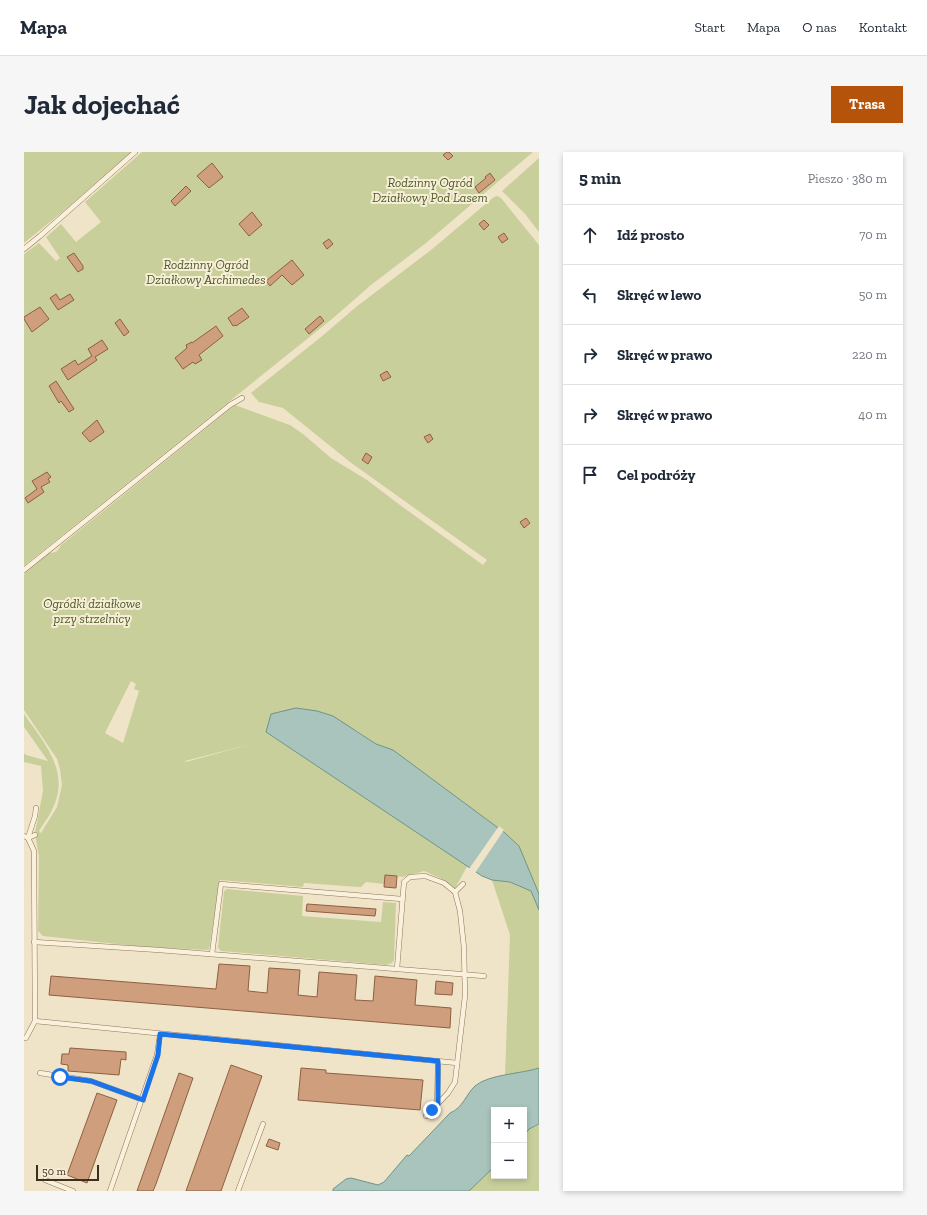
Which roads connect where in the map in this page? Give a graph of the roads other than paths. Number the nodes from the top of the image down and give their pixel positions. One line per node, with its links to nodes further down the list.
1 (135, 152): 2 (lane)
2 (24, 249)
3 (242, 398): 4 (lane)
4 (24, 570)
5 (36, 808): 7 (lane)
6 (35, 835): 7 (lane)
7 (26, 837): 11 (lane)
8 (463, 884): 9 (lane)
9 (455, 892): 10 (lane); 14 (lane)
10 (402, 899): 12 (lane); 13 (lane)
11 (34, 942): 12 (lane); 16 (lane)
12 (212, 954): 13 (lane)
13 (397, 969): 14 (lane)
14 (466, 975): 15 (lane); 20 (lane)
15 (484, 976)
16 (35, 1021): 17 (lane); 18 (lane)
17 (160, 1034): 19 (lane); 22 (lane)
18 (24, 1038)
19 (438, 1061): 20 (lane); 23 (lane)
20 (457, 1063): 23 (lane)
21 (40, 1073): 22 (lane)
22 (143, 1100): 30 (lane)
23 (438, 1104): 24 (lane)
24 (426, 1116)
25 (263, 1124): 31 (lane)
26 (46, 1180): 27 (lane)
27 (55, 1185): 28 (lane); 29 (lane)
28 (53, 1191)
29 (73, 1191)
30 (110, 1191)
31 (238, 1191)

